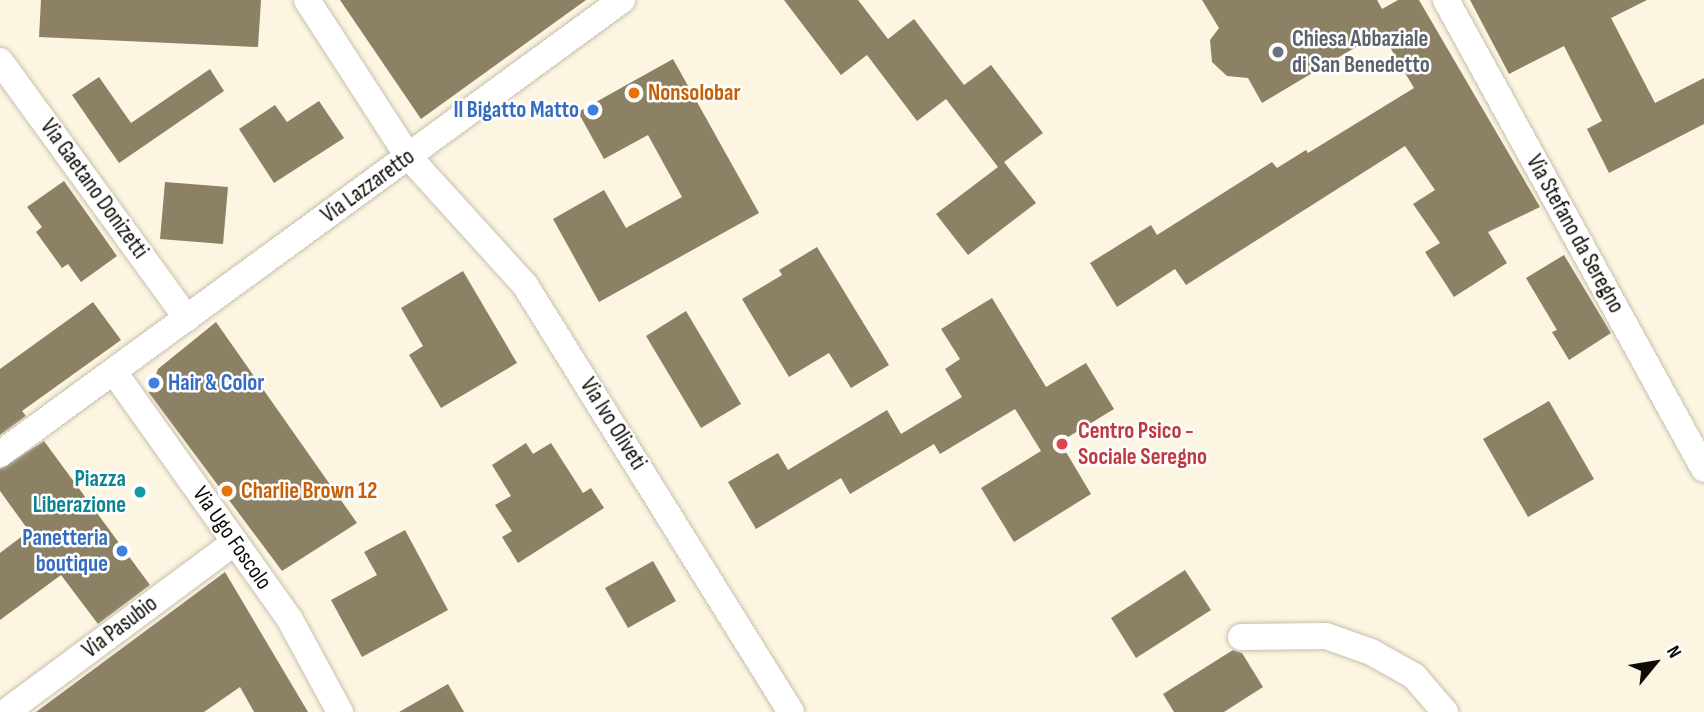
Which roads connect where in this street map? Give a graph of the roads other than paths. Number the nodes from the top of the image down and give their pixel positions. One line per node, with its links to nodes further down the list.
1 (307, 0): 5 (street, Via Ivo Oliveti)
2 (622, 0): 5 (street, Via Lazzaretto)
3 (1446, 0): 9 (street, Via Stefano da Seregno)
4 (0, 61): 6 (street, Via Gaetano Donizetti)
5 (408, 156): 6 (street, Via Lazzaretto); 14 (street, Via Ivo Oliveti)
6 (187, 318): 7 (street, Via Lazzaretto)
7 (114, 372): 8 (street); 10 (street, Via Ugo Foscolo)
8 (0, 454)
9 (1704, 469)
10 (235, 542): 12 (street, Via Pasubio); 13 (street, Via Ugo Foscolo)
11 (1241, 637): 15 (street)
12 (6, 712)
13 (340, 712)
14 (792, 712)
15 (1445, 712)

